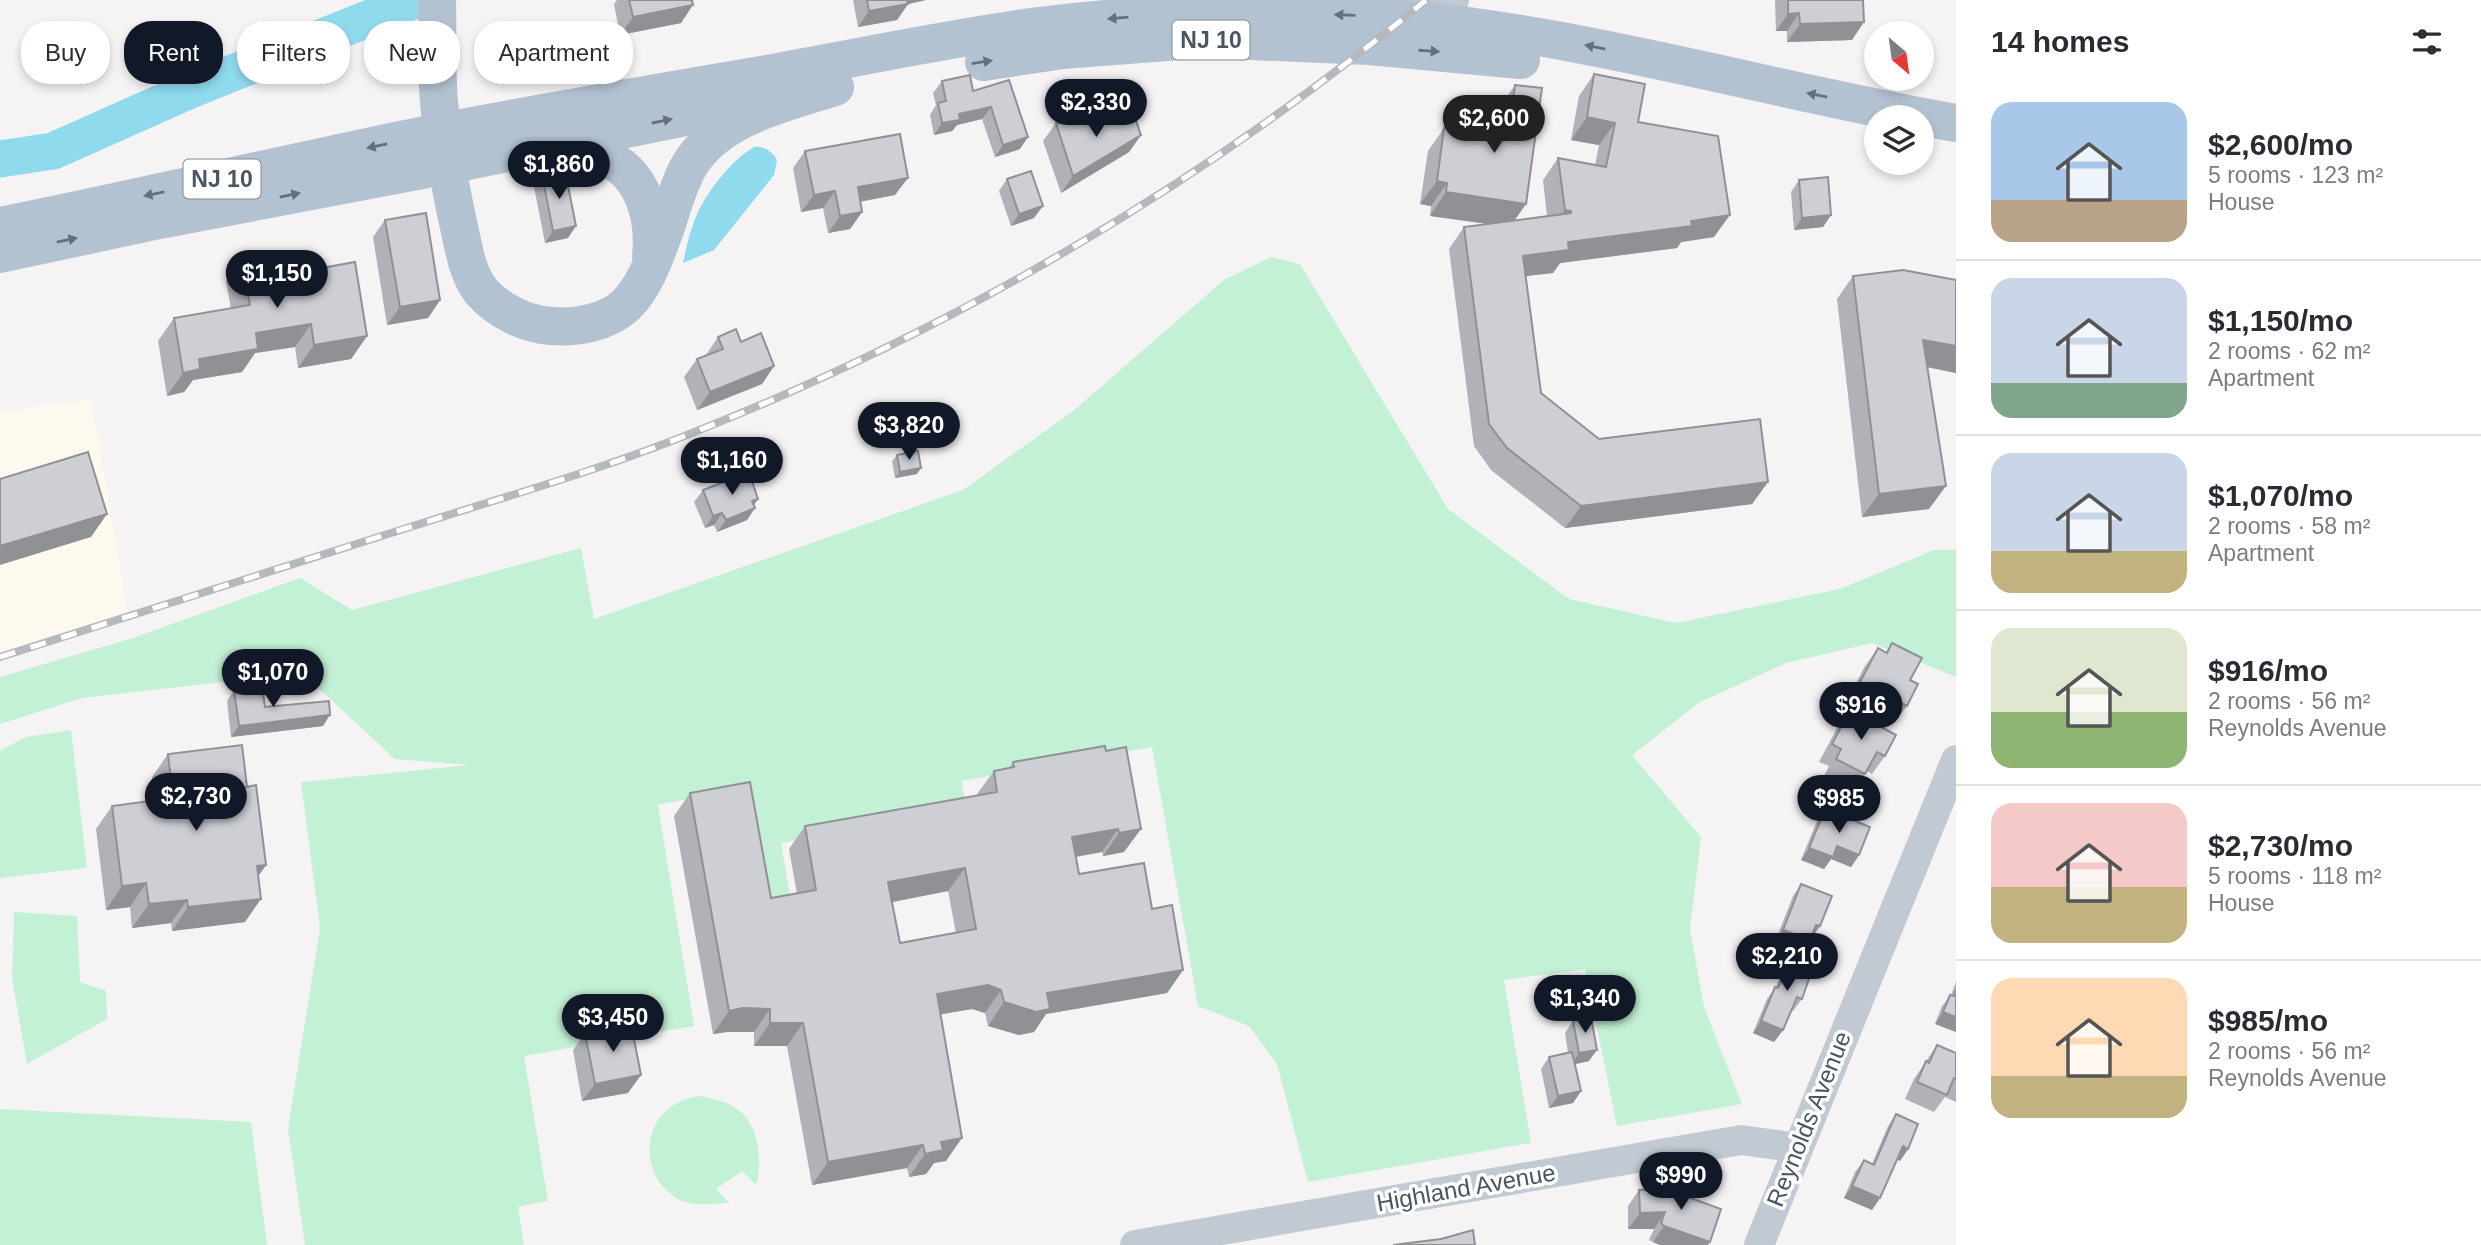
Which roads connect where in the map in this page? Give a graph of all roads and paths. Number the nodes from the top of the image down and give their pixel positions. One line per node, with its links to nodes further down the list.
1 (437, 0): 10 (main road)
2 (1454, 0): 3 (street)
3 (1403, 19): 5 (main road, NJ 10, one-way to 3); 10 (main road, NJ 10, one-way to 10)
4 (835, 87): 6 (main road, NJ 10, one-way to 6); 8 (main road, NJ 10, one-way to 4); 13 (main road)
5 (1956, 122)
6 (1864, 130)
7 (1934, 143): 9 (main road)
8 (547, 144): 10 (main road, NJ 10); 13 (main road)
9 (1956, 147)
10 (446, 148): 11 (main road, NJ 10, one-way to 11); 12 (main road, NJ 10, one-way to 10); 13 (main road)
11 (0, 226)
12 (0, 254)
13 (650, 267)
14 (1956, 760): 15 (street, Reynolds Avenue)
15 (1798, 1148): 16 (street, Highland Avenue); 17 (street, Reynolds Avenue)
16 (1135, 1245)
17 (1759, 1245)

